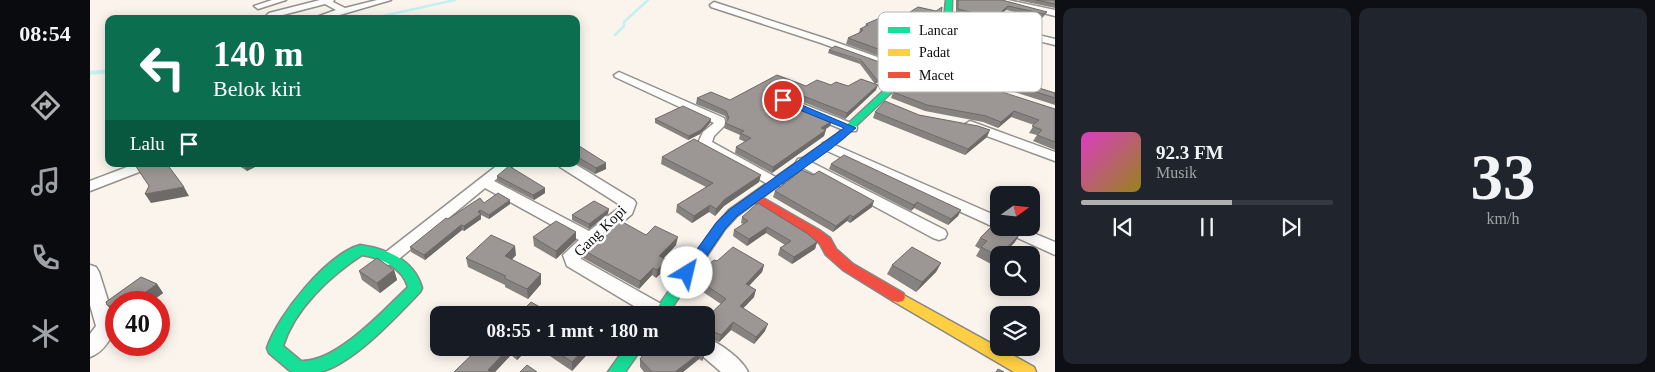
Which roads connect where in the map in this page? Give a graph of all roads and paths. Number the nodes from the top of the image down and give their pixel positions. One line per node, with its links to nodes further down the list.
1 (282, 0): 6 (street)
2 (326, 0): 7 (street); 9 (street)
3 (387, 0): 7 (street)
4 (997, 0): 8 (street)
5 (714, 5): 13 (street)
6 (258, 6)
7 (344, 11): 10 (street)
8 (1055, 13)
9 (272, 15)
10 (330, 15)
11 (1042, 39): 12 (street)
12 (1055, 42)
13 (878, 58)
14 (619, 75): 28 (street)
15 (885, 92): 16 (street)
16 (878, 99): 18 (street); 20 (street)
17 (783, 100): 20 (street)
18 (892, 105)
19 (954, 122): 22 (street)
20 (851, 128): 21 (street)
21 (828, 146): 23 (street); 31 (street)
22 (1055, 157)
23 (803, 162): 28 (street); 32 (street)
24 (139, 167): 29 (street)
25 (504, 167): 27 (street)
26 (570, 167): 34 (street, Gang Kopi)
27 (484, 181): 34 (street); 36 (street)
28 (776, 183): 30 (street)
29 (90, 186)
30 (754, 197): 39 (street); 45 (street)
31 (990, 220)
32 (939, 234)
33 (1025, 236): 35 (street)
34 (590, 239): 38 (street, Gang Kopi)
35 (1055, 249)
36 (388, 259): 36 (street)
37 (90, 272): 40 (street)
38 (648, 306)
39 (667, 306)
40 (90, 348)
41 (715, 354): 44 (street)
42 (628, 356): 43 (street)
43 (616, 372)
44 (737, 372)
45 (1028, 372)

